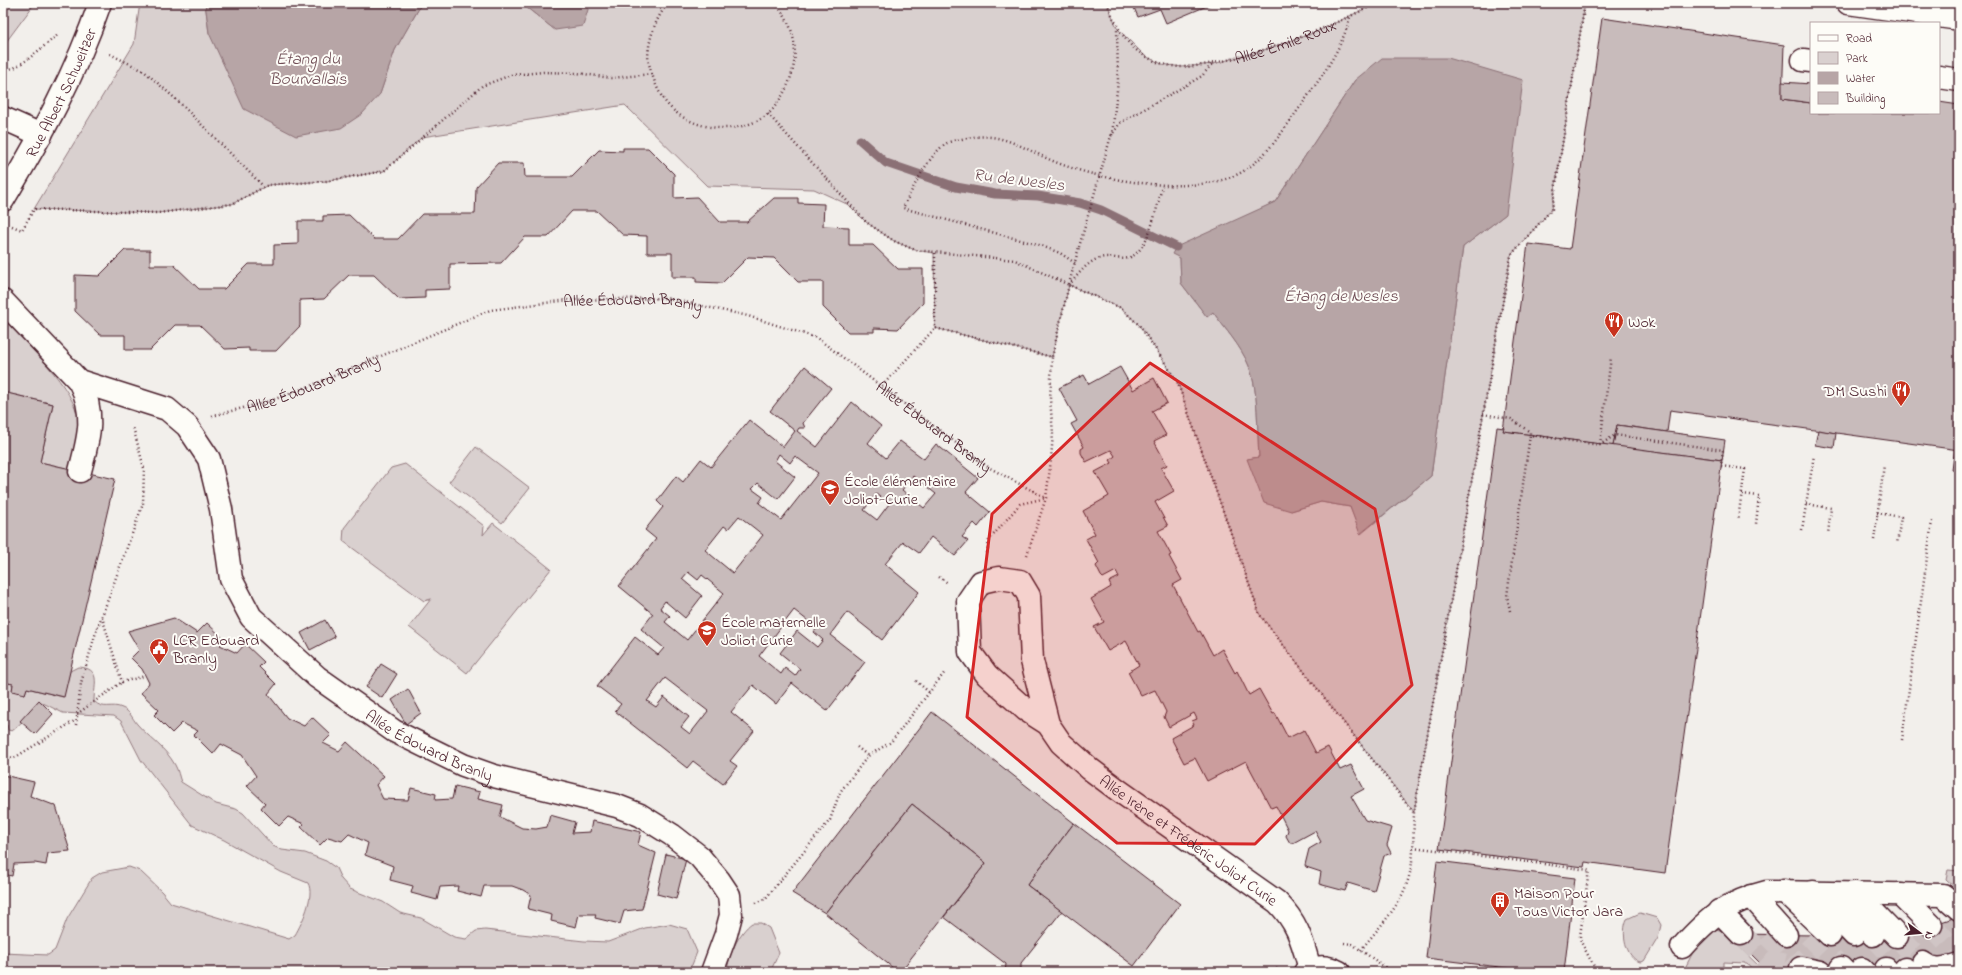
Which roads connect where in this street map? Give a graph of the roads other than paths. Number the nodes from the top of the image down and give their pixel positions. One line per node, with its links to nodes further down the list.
1 (100, 3): 7 (street, Rue Albert Schweitzer)
2 (1848, 3): 3 (street)
3 (1947, 12)
4 (1940, 77): 5 (street)
5 (1959, 80)
6 (3, 118): 7 (street)
7 (41, 135): 8 (street, Rue Albert Schweitzer)
8 (3, 200)
9 (3, 301): 10 (street, Allée Édouard Branly)
10 (79, 381): 11 (street); 24 (street, Allée Édouard Branly)
11 (80, 471)
12 (1048, 724): 12 (street, Allée Irène et Frédéric Joliot Curie); 23 (street, Allée Irène et Frédéric Joliot Curie)
13 (1834, 892): 14 (street); 16 (street); 17 (street); 21 (street)
14 (1876, 893): 15 (street); 17 (street)
15 (1909, 894): 17 (street); 17 (street)
16 (1751, 899): 18 (street); 19 (street); 20 (street); 22 (street)
17 (1929, 925)
18 (1741, 934)
19 (1777, 934)
20 (1820, 935)
21 (1864, 935)
22 (1682, 947)
23 (1308, 971): 25 (street)
24 (712, 972)
25 (1339, 972)

